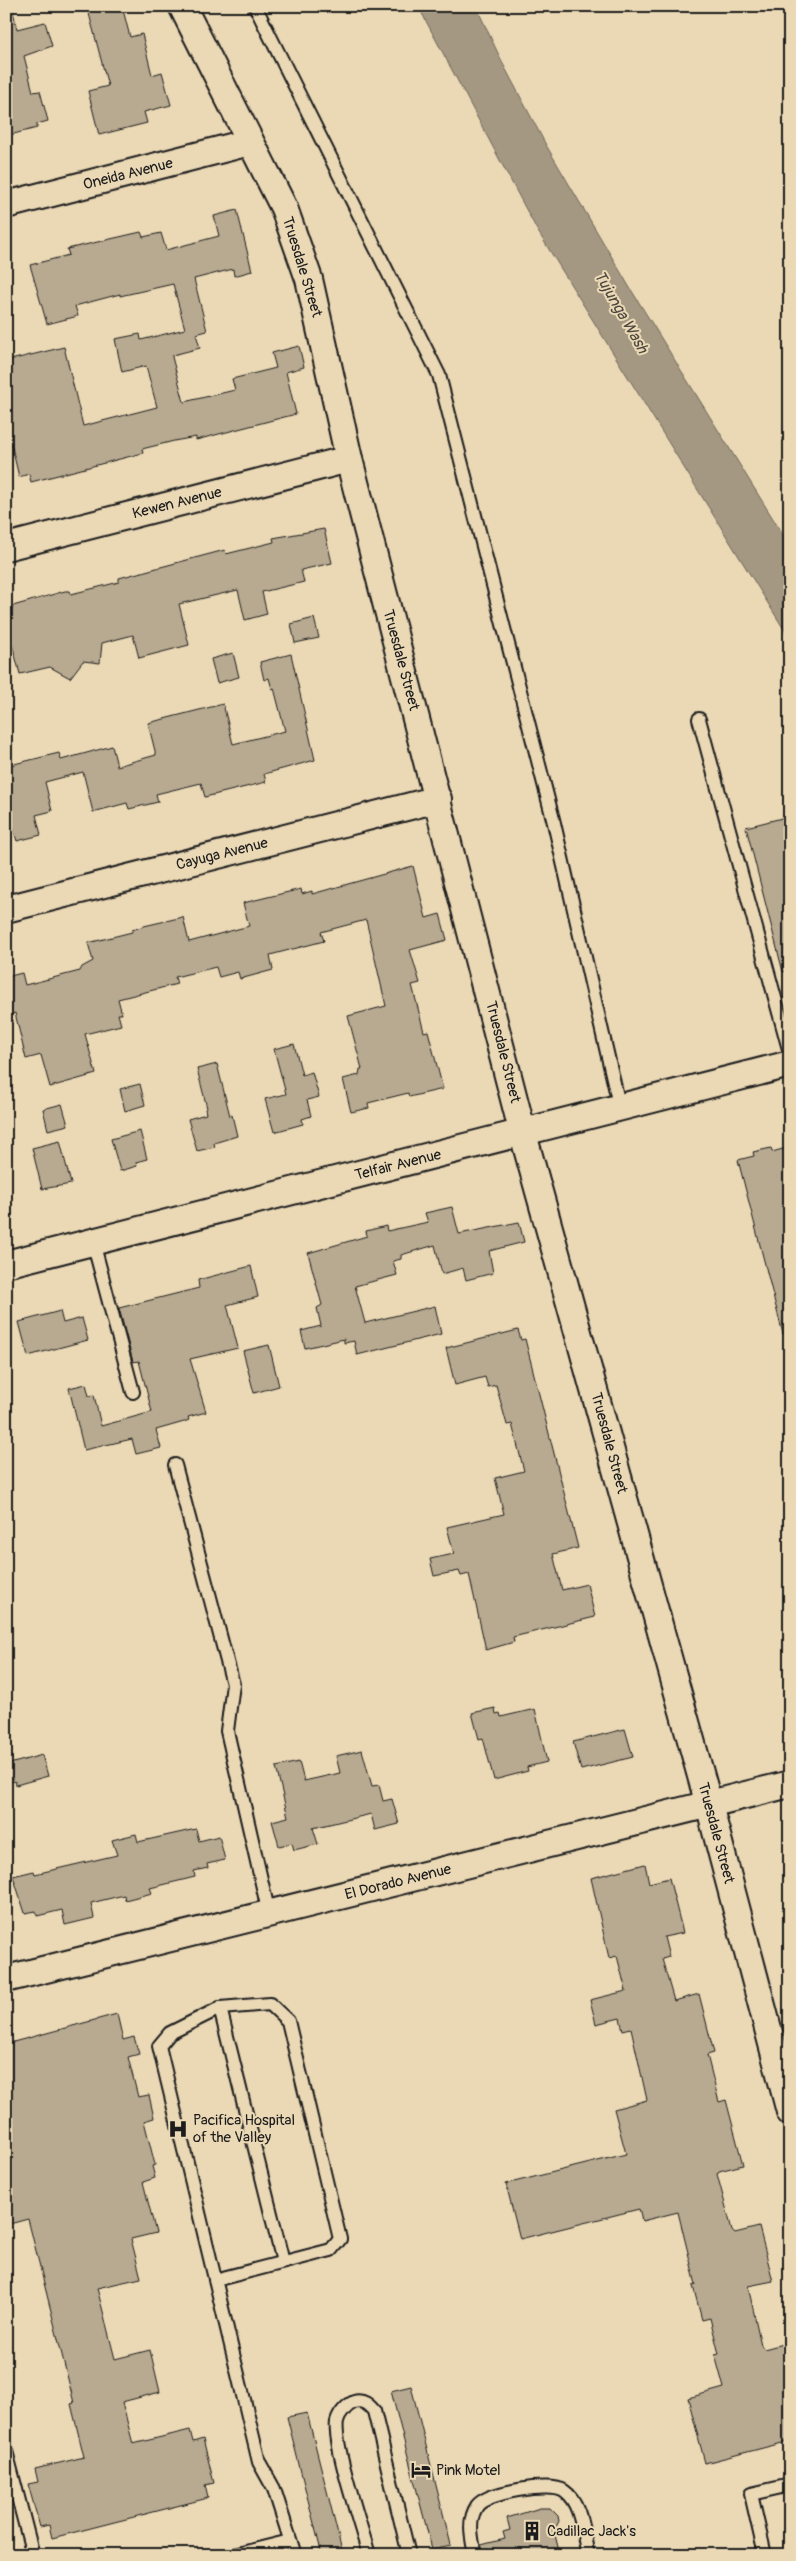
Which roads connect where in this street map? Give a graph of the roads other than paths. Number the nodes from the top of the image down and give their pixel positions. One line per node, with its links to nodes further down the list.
1 (182, 6): 3 (street, Truesdale Street)
2 (255, 6): 12 (lane)
3 (250, 142): 4 (street, Oneida Avenue); 5 (street, Truesdale Street)
4 (6, 205)
5 (349, 459): 6 (street, Kewen Avenue); 8 (street, Truesdale Street)
6 (6, 547)
7 (699, 719): 10 (lane)
8 (438, 799): 9 (street, Cayuga Avenue); 13 (street, Truesdale Street)
9 (6, 909)
10 (790, 1053)
11 (790, 1064): 12 (street, Telfair Avenue)
12 (620, 1109): 13 (street, Telfair Avenue)
13 (524, 1134): 14 (street, Telfair Avenue); 19 (street, Truesdale Street)
14 (93, 1242): 15 (street, Telfair Avenue); 16 (lane)
15 (6, 1264)
16 (133, 1392)
17 (175, 1465): 20 (lane)
18 (790, 1784): 19 (street, El Dorado Avenue)
19 (709, 1805): 20 (street, El Dorado Avenue); 23 (street, Truesdale Street)
20 (269, 1914): 21 (street, El Dorado Avenue)
21 (6, 1979)
22 (220, 2008): 24 (lane); 24 (lane); 25 (lane)
23 (790, 2112)
24 (283, 2262): 25 (lane)
25 (215, 2280): 28 (lane)
26 (6, 2451): 29 (lane)
27 (790, 2485): 36 (lane)
28 (290, 2541): 30 (lane); 31 (lane)
29 (33, 2555)
30 (234, 2555)
31 (295, 2555)
32 (369, 2555): 33 (lane)
33 (409, 2555)
34 (475, 2555): 35 (lane)
35 (588, 2555)
36 (765, 2555)

